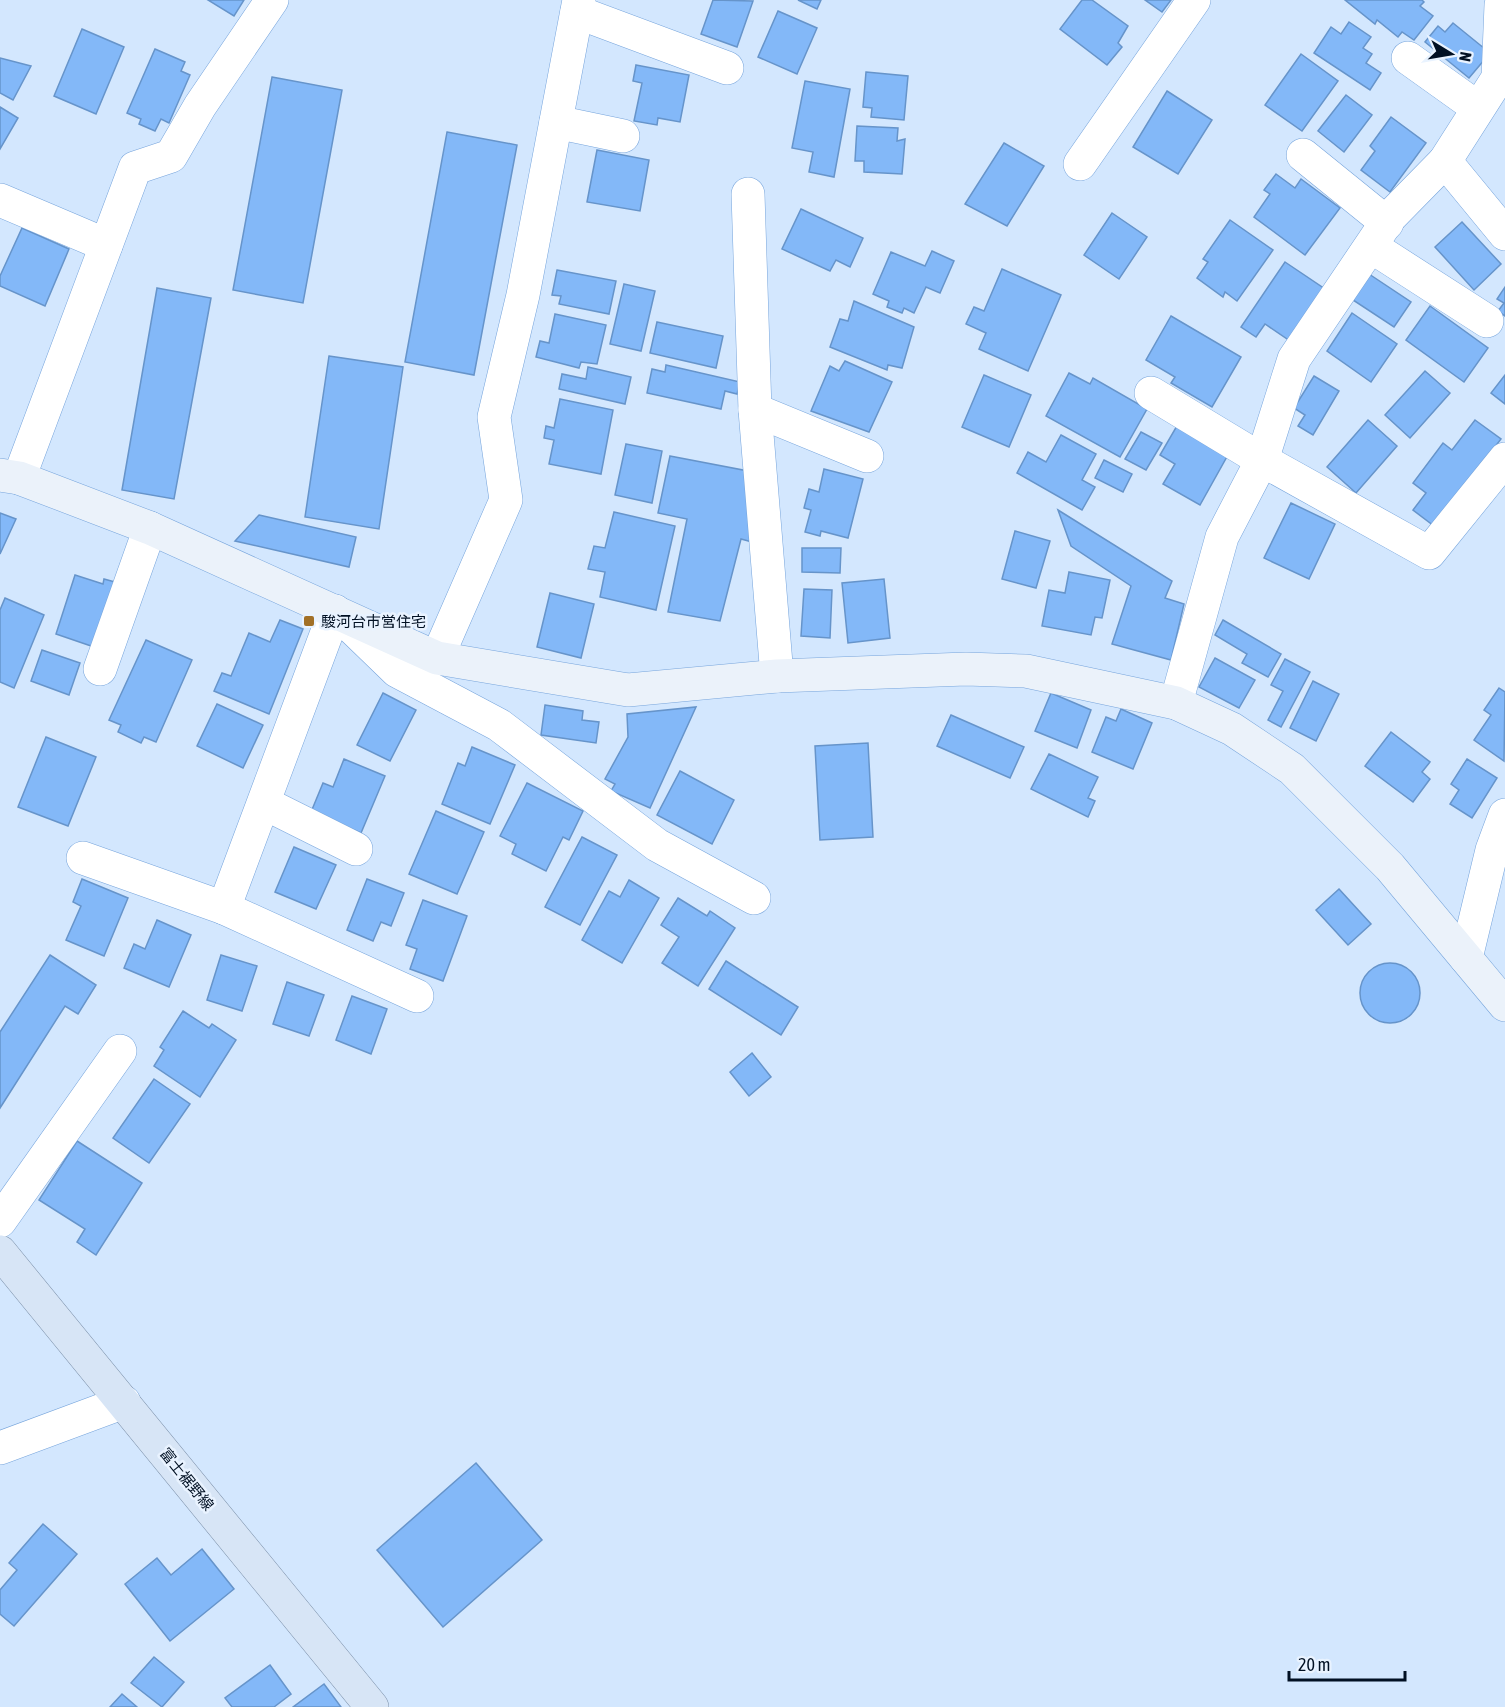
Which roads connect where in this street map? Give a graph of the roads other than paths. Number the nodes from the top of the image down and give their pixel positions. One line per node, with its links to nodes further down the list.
1 (272, 0): 17 (street)
2 (1194, 0): 12 (street)
3 (578, 6): 6 (street); 8 (street)
4 (1505, 6): 7 (street)
5 (1408, 58): 7 (street)
6 (727, 68)
7 (1478, 108): 11 (street)
8 (556, 122): 9 (street); 27 (street)
9 (623, 136)
10 (1303, 155): 16 (street)
11 (1445, 161): 15 (street); 16 (street)
12 (1080, 164)
13 (748, 194): 20 (street)
14 (0, 200): 17 (street)
15 (1505, 234)
16 (1379, 235): 18 (street); 23 (street)
17 (106, 245): 24 (street)
18 (1487, 321)
19 (1151, 393): 23 (street)
20 (755, 410): 21 (street); 29 (street)
21 (867, 456)
22 (1505, 459): 23 (street)
23 (1262, 460): 30 (street)
24 (10, 476): 25 (street)
25 (150, 528): 26 (street); 28 (street)
26 (335, 611): 27 (street); 31 (street); 35 (street)
27 (437, 658): 29 (street)
28 (100, 669)
29 (777, 676): 30 (street)
30 (1176, 703): 37 (street)
31 (264, 802): 33 (street); 36 (street)
32 (1505, 815): 37 (street)
33 (356, 849)
34 (83, 858): 36 (street)
35 (754, 898)
36 (224, 908): 38 (street)
37 (1466, 958): 39 (street)
38 (417, 996)
39 (1505, 1005)
40 (120, 1051): 41 (street)
41 (0, 1221)
42 (0, 1252): 43 (main road, 富士裾野線)
43 (124, 1402): 44 (street); 45 (main road, 富士裾野線)
44 (0, 1448)
45 (372, 1707)

